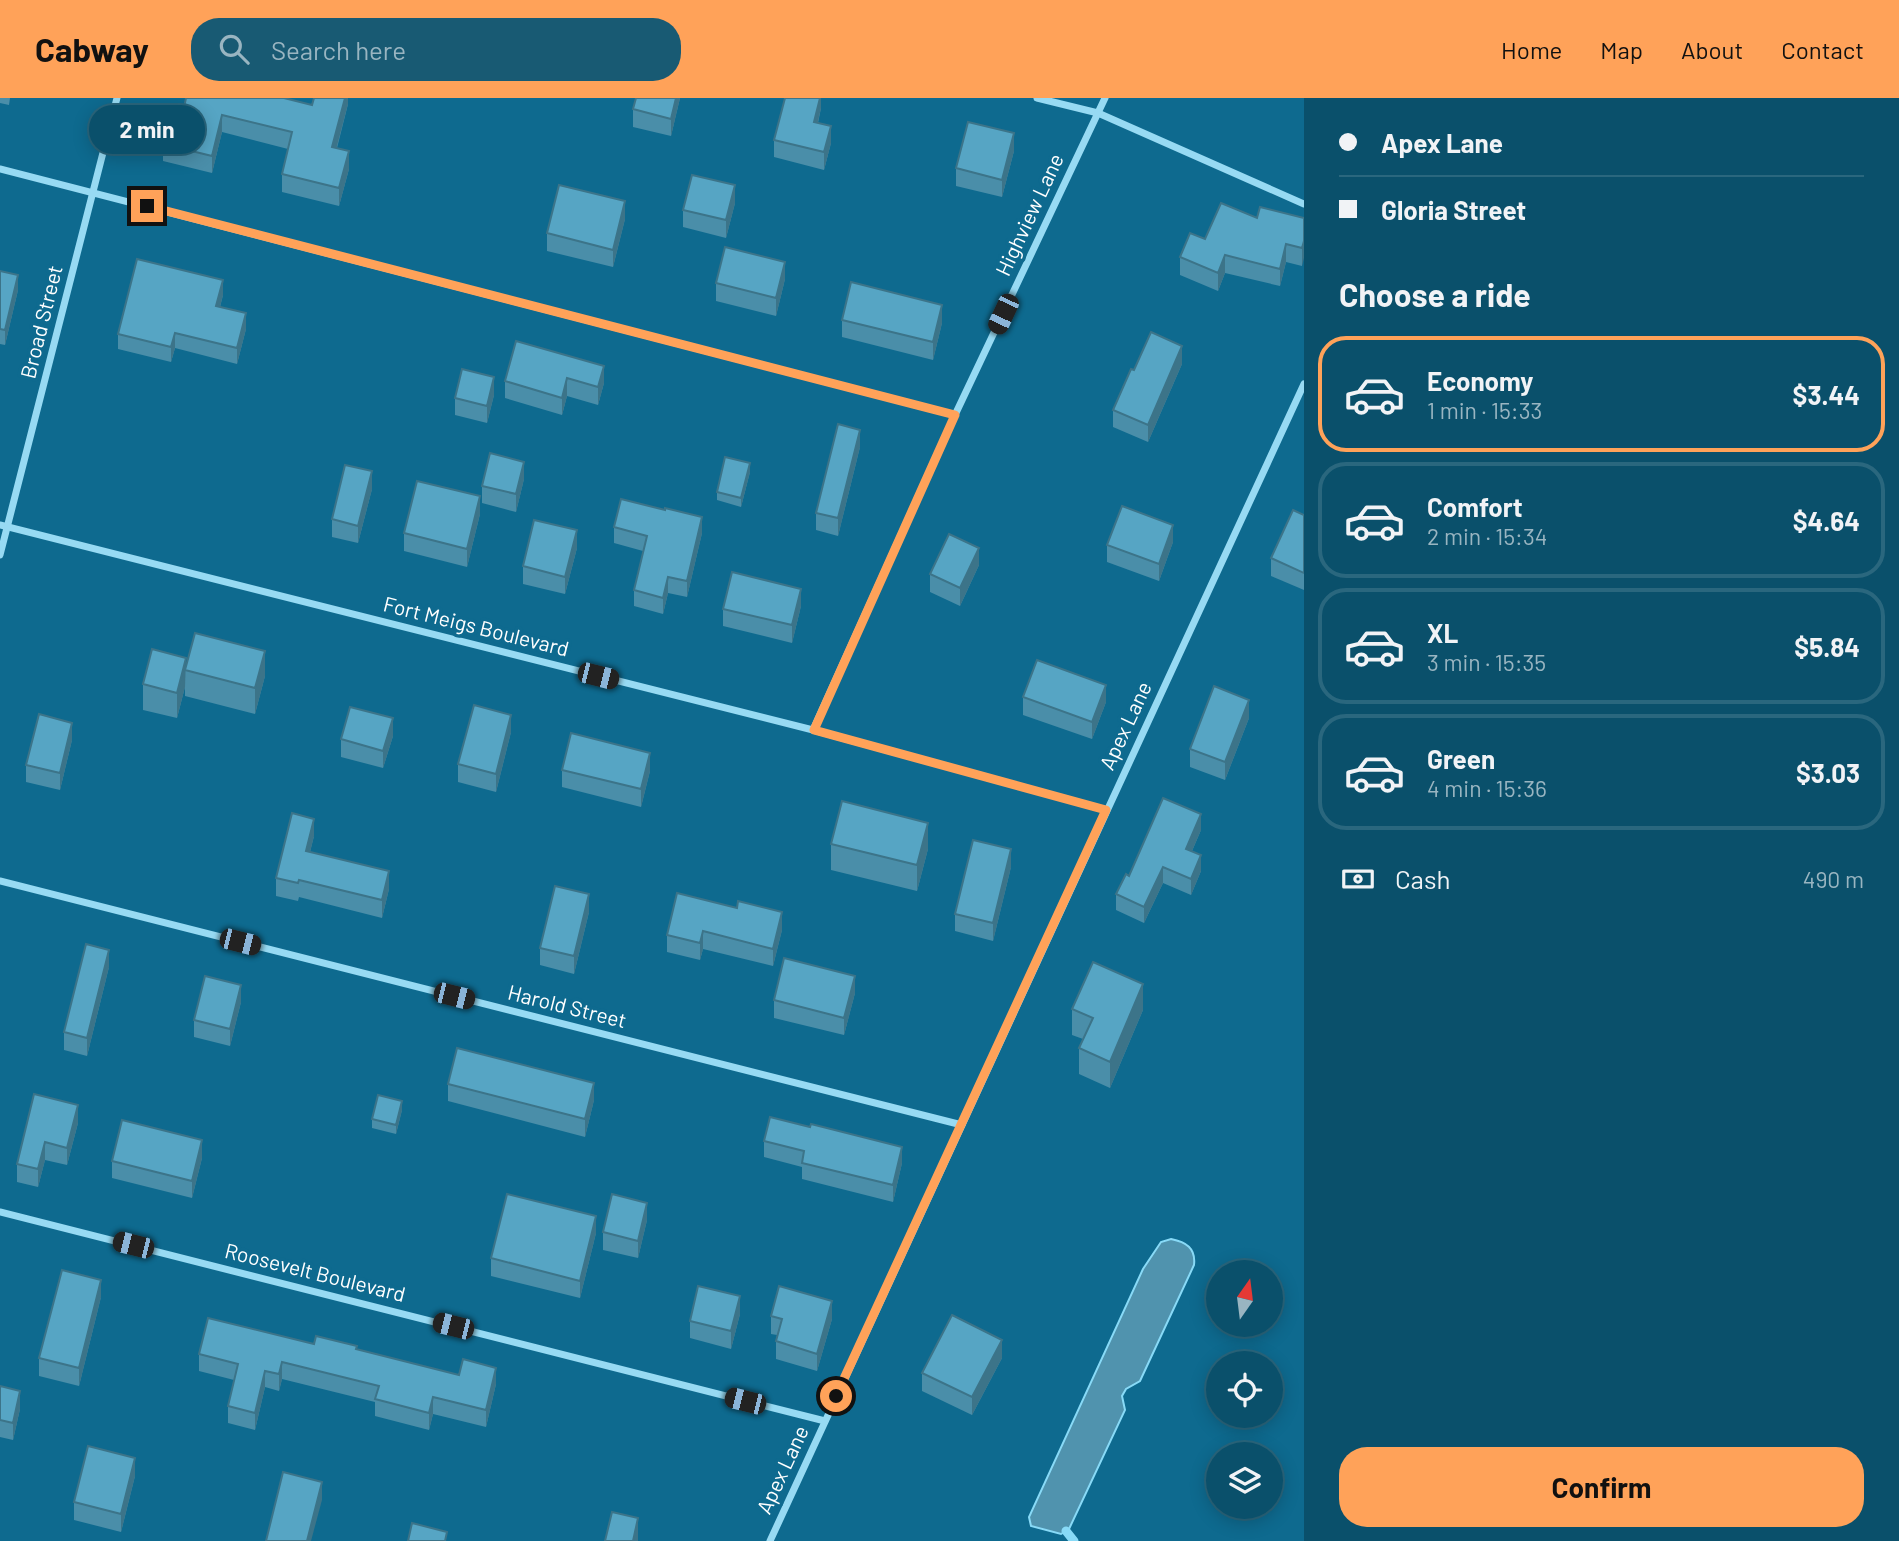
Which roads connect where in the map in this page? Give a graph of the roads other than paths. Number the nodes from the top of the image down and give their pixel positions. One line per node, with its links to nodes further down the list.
1 (117, 98): 6 (street, Broad Street)
2 (1037, 98): 4 (street)
3 (1105, 98): 4 (street, Highview Lane)
4 (1098, 113): 7 (street); 9 (street, Highview Lane)
5 (0, 169): 6 (street)
6 (93, 193): 9 (street); 10 (street, Broad Street)
7 (1304, 205)
8 (1304, 384): 13 (street, Apex Lane)
9 (955, 415): 12 (street, Highview Lane)
10 (4, 526): 11 (street, Broad Street); 12 (street, Fort Meigs Boulevard)
11 (0, 555)
12 (814, 730): 13 (street, Fort Meigs Boulevard)
13 (1106, 810): 15 (street, Apex Lane)
14 (0, 881): 15 (street, Harold Street)
15 (962, 1125): 17 (street, Apex Lane)
16 (0, 1212): 17 (street, Roosevelt Boulevard)
17 (825, 1421): 18 (street, Apex Lane)
18 (770, 1541)

